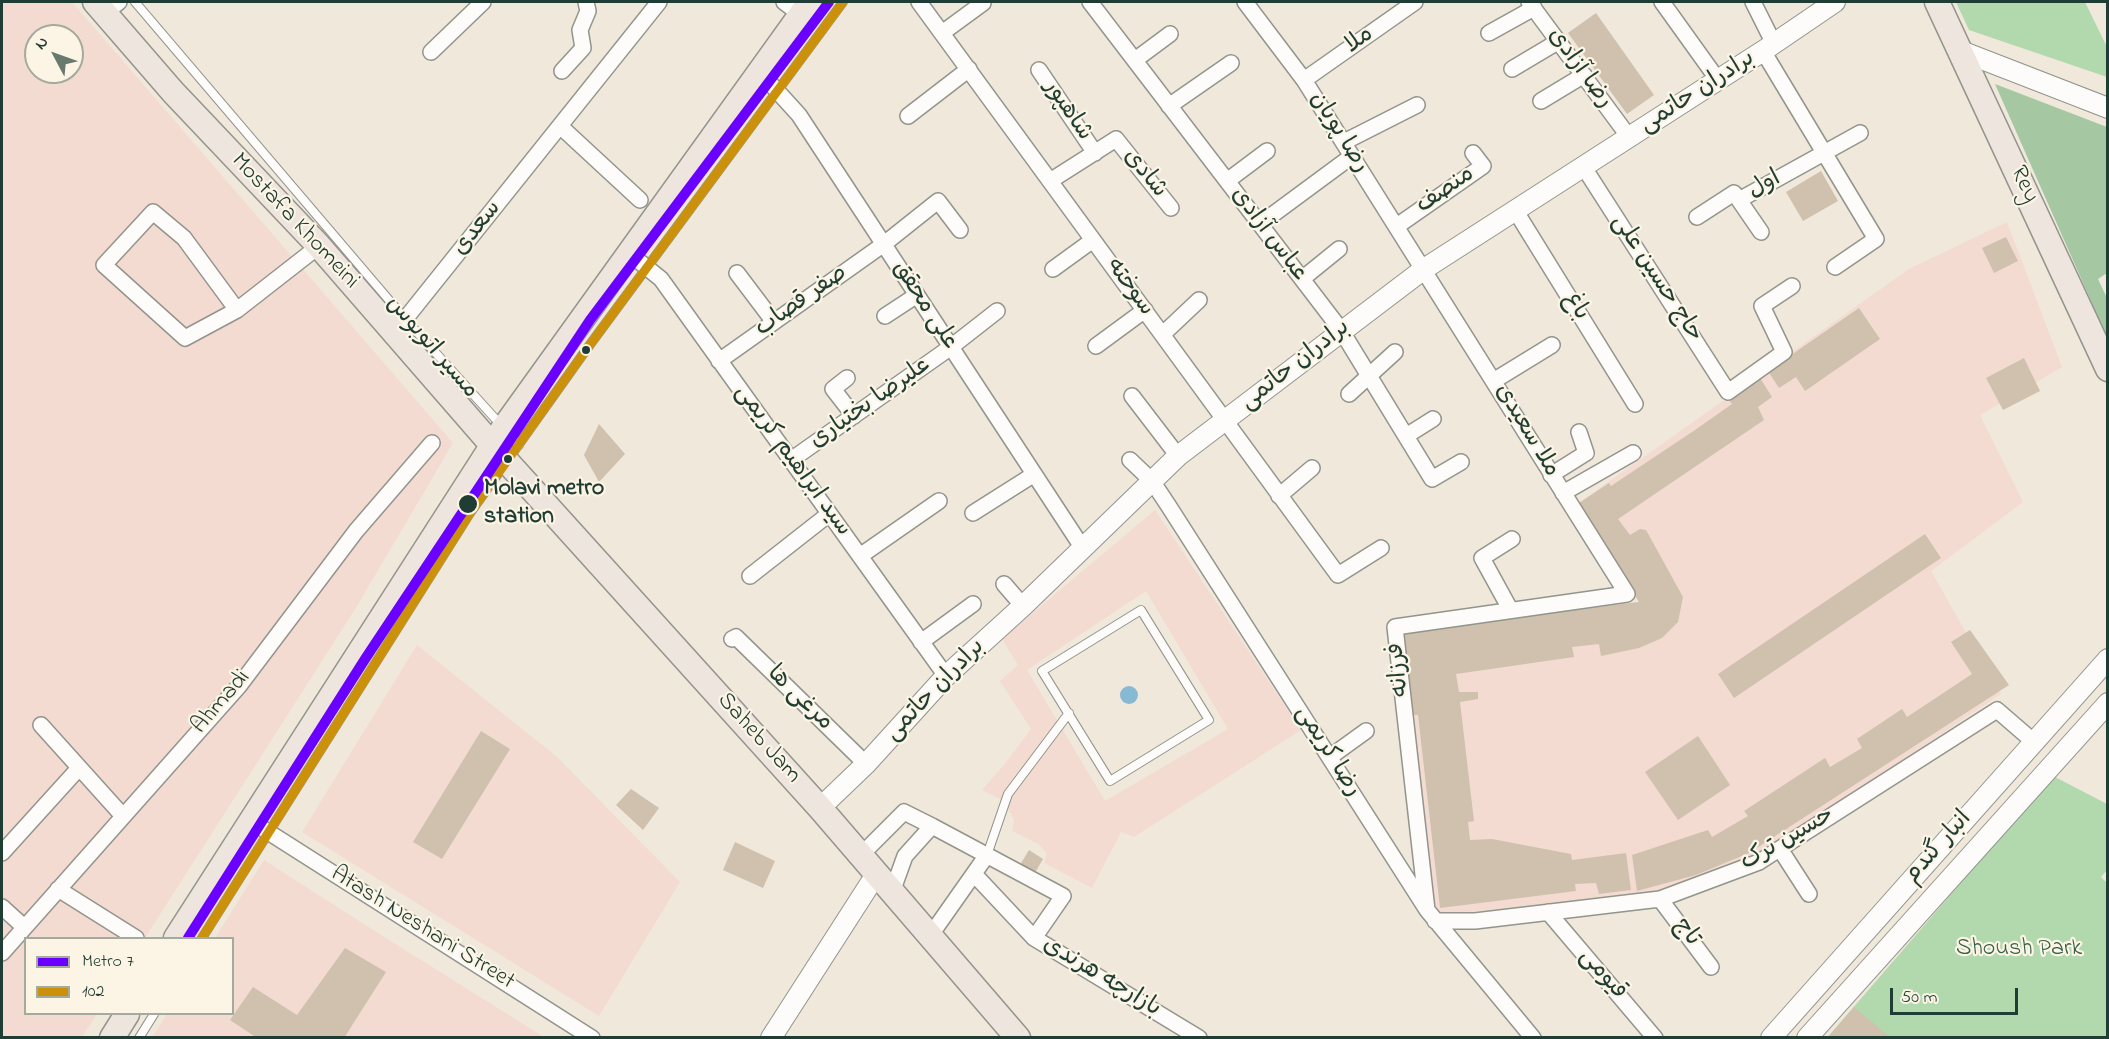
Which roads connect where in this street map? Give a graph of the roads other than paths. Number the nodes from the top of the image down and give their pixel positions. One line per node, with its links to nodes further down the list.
1 (135, 2): 80 (lane, مسیر اتوبوس)
2 (483, 2): 24 (street)
3 (585, 2): 30 (street)
4 (843, 2): 35 (lane)
5 (919, 2): 18 (street, سوخته)
6 (1090, 2): 25 (street, عباس آزادی)
7 (1415, 2): 33 (street, ملا)
8 (1662, 2): 34 (street)
9 (1753, 2): 22 (street)
10 (1835, 2): 22 (street, برادران حاتمی)
11 (1938, 2): 23 (main road, Rey)
12 (654, 3): 41 (street, سعدی)
13 (983, 3): 18 (street)
14 (1249, 3): 33 (street, رضا پویان)
15 (1532, 5): 19 (street); 21 (street, رضا آزادی)
16 (106, 6): 64 (main road, Mostafa Khomeini)
17 (798, 6): 31 (main road)
18 (942, 33): 27 (street, سوخته)
19 (1489, 33)
20 (1170, 34): 25 (street)
21 (1559, 41): 28 (street); 32 (street, رضا آزادی)
22 (1769, 47): 34 (street, برادران حاتمی); 48 (street)
23 (1961, 51): 39 (street); 88 (main road, Rey)
24 (431, 52)
25 (1135, 60): 38 (street, عباس آزادی)
26 (1231, 63): 38 (street)
27 (969, 69): 40 (street); 51 (street, سوخته)
28 (1512, 69)
29 (1039, 70): 46 (street, شاهپور)
30 (562, 71)
31 (759, 71): 35 (street, علی محقق); 66 (main road)
32 (1584, 75): 36 (street); 43 (street, رضا آزادی)
33 (1305, 80): 44 (street, رضا پویان)
34 (1718, 80): 43 (street, برادران حاتمی)
35 (777, 91): 63 (street, علی محقق); 66 (lane)
36 (1541, 101)
37 (1417, 105): 44 (street)
38 (1170, 106): 52 (street, عباس آزادی)
39 (2108, 108)
40 (908, 116)
41 (560, 126): 53 (street); 80 (street, سعدی)
42 (1860, 133): 48 (street, اول)
43 (1629, 137): 50 (street, برادران حاتمی)
44 (1344, 142): 49 (street, رضا پویان)
45 (1267, 151): 52 (street)
46 (1095, 153): 51 (street); 55 (street, شادی)
47 (1473, 153): 59 (street, منصف)
48 (1825, 154): 54 (street, اول); 67 (street)
49 (1352, 156): 58 (street); 59 (street, رضا پویان)
50 (1583, 166): 56 (street, برادران حاتمی); 72 (street, حاج حسین علی)
51 (1050, 181): 62 (street, سوخته)
52 (1227, 181): 58 (street, عباس آزادی)
53 (640, 200)
54 (1739, 200): 57 (street); 61 (street, اول)
55 (1171, 208)
56 (1515, 210): 69 (street, برادران حاتمی); 94 (street, باغ)
57 (1697, 217)
58 (1260, 224): 71 (street, عباس آزادی)
59 (1397, 226): 69 (street, رضا پویان)
60 (960, 230): 63 (street, صفر قصاب)
61 (1761, 232)
62 (1094, 240): 68 (street); 76 (street, سوخته)
63 (884, 244): 73 (street, علی محقق); 79 (street, صفر قصاب)
64 (319, 246): 75 (street); 80 (main road, Mostafa Khomeini)
65 (1339, 249): 71 (street)
66 (638, 260): 87 (street, سید ابراهیم کریمی); 101 (main road)
67 (1835, 267)
68 (1053, 269)
69 (1424, 269): 81 (street, برادران حاتمی); 91 (street, ملا سعیدی)
70 (737, 273): 79 (street)
71 (1302, 279): 81 (street, عباس آزادی)
72 (1792, 286)
73 (917, 295): 78 (street); 85 (street, علی محقق)
74 (1200, 300): 82 (street)
75 (237, 310): 75 (street)
76 (1145, 310): 82 (street, سوخته); 84 (street)
77 (997, 311): 85 (street, علیرضا بختیاری)
78 (885, 316)
79 (774, 322): 87 (street, صفر قصاب)
80 (400, 326): 101 (main road, Mostafa Khomeini)
81 (1341, 330): 89 (street, عباس آزادی); 97 (street, برادران حاتمی)
82 (1163, 334): 97 (street, سوخته)
83 (1552, 345): 91 (street)
84 (1096, 346)
85 (951, 347): 95 (street, علیرضا بختیاری); 108 (street, علی محقق)
86 (1395, 352): 89 (street)
87 (719, 361): 104 (street, سید ابراهیم کریمی)
88 (2106, 362)
89 (1370, 376): 92 (street); 99 (street, عباس آزادی)
90 (847, 378): 95 (street)
91 (1495, 380): 109 (street, ملا سعیدی)
92 (1349, 394)
93 (1132, 396): 103 (street)
94 (1635, 404)
95 (854, 416): 104 (street, علیرضا بختیاری)
96 (1433, 419): 99 (street)
97 (1226, 420): 103 (street, برادران حاتمی); 112 (street, سوخته)
98 (1579, 432): 109 (street)
99 (1406, 436): 106 (street, عباس آزادی)
100 (432, 443): 141 (street, Ahmadi)
101 (505, 445): 140 (main road, Saheb Jam); 143 (main road)
102 (1634, 453): 111 (street)
103 (1178, 456): 110 (street, برادران حاتمی)
104 (791, 460): 115 (street, سید ابراهیم کریمی)
105 (1130, 460): 110 (street, رضا کریمی)
106 (1461, 462)
107 (1312, 468): 112 (street)
108 (1033, 475): 114 (street); 117 (street, علی محقق)
109 (1551, 475): 111 (street, ملا سعیدی)
110 (1152, 481): 117 (street, برادران حاتمی); 135 (street, رضا کریمی)
111 (1563, 493): 122 (street, ملا سعیدی)
112 (1279, 496): 118 (street, سوخته)
113 (939, 501): 119 (street)
114 (974, 513)
115 (829, 514): 119 (street, سید ابراهیم کریمی); 120 (street)
116 (1512, 539): 125 (street)
117 (1082, 547): 124 (street, برادران حاتمی)
118 (1382, 548)
119 (860, 556): 127 (street, سید ابراهیم کریمی)
120 (750, 576)
121 (1004, 584): 124 (street)
122 (1627, 594): 125 (street, فرزانه)
123 (973, 604): 127 (street)
124 (1023, 606): 129 (street, برادران حاتمی)
125 (1510, 609): 155 (street, فرزانه)
126 (732, 639): 136 (street, مرغی ها)
127 (921, 642): 129 (street, سید ابراهیم کریمی)
128 (2108, 659): 134 (street, انبار گندم)
129 (946, 676): 136 (street, برادران حاتمی)
130 (2108, 703): 139 (street, انبار گندم)
131 (1069, 713): 131 (lane); 147 (lane)
132 (41, 725): 137 (street)
133 (1366, 731): 135 (street)
134 (2034, 742): 138 (street, انبار گندم); 144 (street, حسین ترک)
135 (1330, 757): 155 (street, رضا کریمی)
136 (866, 764): 140 (street, برادران حاتمی)
137 (79, 768): 141 (street); 145 (street)
138 (1996, 784): 139 (street); 174 (street, انبار گندم)
139 (2017, 803): 175 (street, انبار گندم)
140 (820, 808): 146 (main road, Saheb Jam)
141 (122, 815): 150 (street, Ahmadi)
142 (933, 826): 146 (street); 147 (street); 149 (street)
143 (260, 827): 159 (main road); 160 (lane); 168 (street, Atash Neshani Street)
144 (1780, 849): 151 (street); 152 (street, حسین ترک)
145 (2, 853)
146 (861, 855): 149 (main road, Saheb Jam)
147 (987, 855): 148 (street); 161 (street)
148 (974, 874): 157 (street); 161 (street, بازارچه هرندی)
149 (885, 883): 157 (main road, Saheb Jam); 169 (street)
150 (58, 889): 156 (street, Ahmadi); 158 (street)
151 (1809, 894)
152 (1660, 899): 154 (street, حسین ترک); 163 (street, تاج)
153 (2, 907): 156 (street)
154 (1548, 912): 155 (street, حسین ترک); 173 (street, قیومی)
155 (1431, 915): 172 (street, رضا کریمی)
156 (23, 926): 162 (street, Ahmadi)
157 (930, 936): 170 (main road, Saheb Jam)
158 (133, 937)
159 (178, 937)
160 (203, 937)
161 (1034, 938): 171 (street, بازارچه هرندی)
162 (2, 953)
163 (1711, 967)
164 (126, 1015): 166 (main road)
165 (153, 1015): 167 (lane)
166 (112, 1038)
167 (139, 1038)
168 (592, 1038)
169 (771, 1038)
170 (1017, 1038)
171 (1199, 1038)
172 (1533, 1038)
173 (1655, 1038)
174 (1771, 1038)
175 (1808, 1038)

